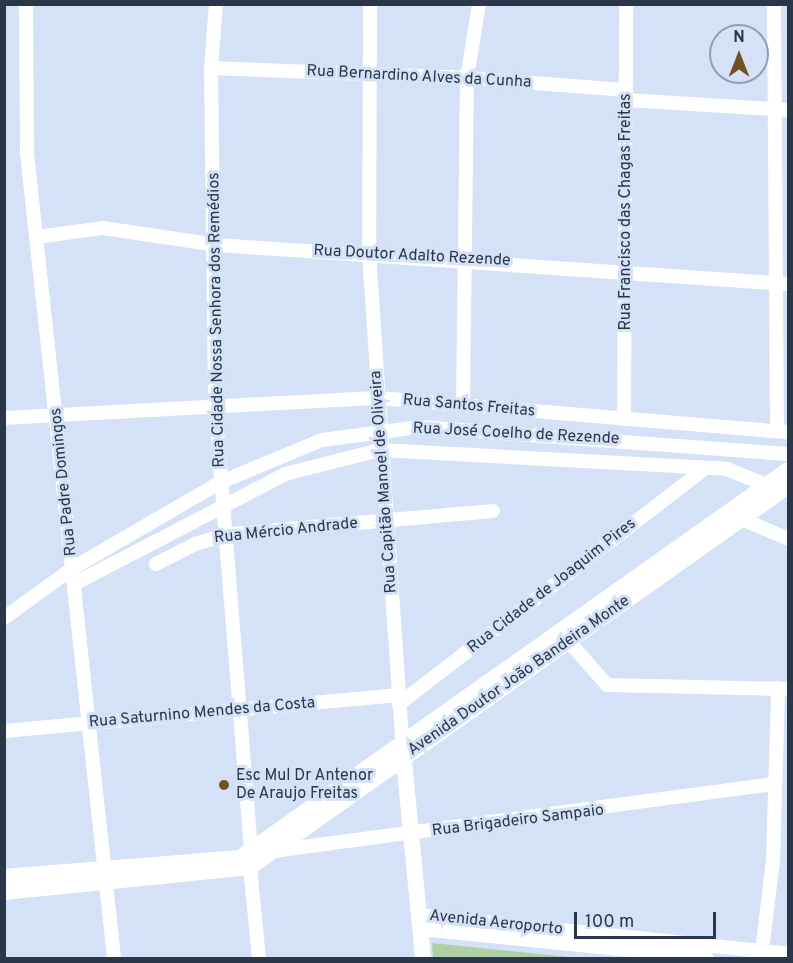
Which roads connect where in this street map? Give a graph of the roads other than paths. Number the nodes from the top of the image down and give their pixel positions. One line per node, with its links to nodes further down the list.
1 (26, 4): 12 (street, Rua Padre Domingos)
2 (216, 4): 7 (street, Rua Cidade Nossa Senhora dos Remédios)
3 (370, 4): 8 (street, Rua Capitão Manoel de Oliveira)
4 (479, 4): 9 (street)
5 (626, 4): 10 (street, Rua Francisco das Chagas Freitas)
6 (774, 4): 11 (street)
7 (211, 68): 8 (street, Rua Bernardino Alves da Cunha); 13 (street, Rua Cidade Nossa Senhora dos Remédios)
8 (369, 73): 9 (street, Rua Bernardino Alves da Cunha); 14 (street, Rua Capitão Manoel de Oliveira)
9 (466, 78): 10 (street, Rua Bernardino Alves da Cunha); 15 (street)
10 (626, 95): 11 (street, Rua Bernardino Alves da Cunha); 16 (street, Rua Francisco das Chagas Freitas)
11 (782, 110): 17 (street)
12 (37, 237): 13 (street, Rua Doutor Adalto Rezende); 21 (street, Rua Padre Domingos)
13 (217, 245): 14 (street, Rua Doutor Adalto Rezende); 19 (street, Rua Cidade Nossa Senhora dos Remédios)
14 (369, 254): 15 (street, Rua Doutor Adalto Rezende); 18 (street, Rua Capitão Manoel de Oliveira)
15 (462, 258): 16 (street, Rua Doutor Adalto Rezende); 20 (street)
16 (626, 271): 17 (street, Rua Doutor Adalto Rezende); 23 (street, Rua Francisco das Chagas Freitas)
17 (782, 284): 25 (street)
18 (378, 398): 19 (street, Rua Santos Freitas); 20 (street, Rua Santos Freitas); 24 (street, Rua Capitão Manoel de Oliveira)
19 (215, 403): 21 (street, Rua Santos Freitas); 29 (street, Rua Cidade Nossa Senhora dos Remédios)
20 (463, 404): 23 (street, Rua Santos Freitas)
21 (57, 413): 22 (street, Rua Santos Freitas); 39 (street, Rua Padre Domingos)
22 (4, 418)
23 (624, 419): 25 (street, Rua Santos Freitas)
24 (379, 430): 26 (street, Rua Capitão Manoel de Oliveira); 27 (street, Rua José Coelho de Rezende); 29 (street, Rua José Coelho de Rezende)
25 (783, 431)
26 (380, 450): 28 (street, Rua José Coelho de Rezende); 32 (street, Rua José Coelho de Rezende); 35 (street, Rua Capitão Manoel de Oliveira)
27 (789, 454)
28 (705, 468): 31 (street, Rua José Coelho de Rezende); 44 (street, Rua Cidade de Joaquim Pires)
29 (220, 482): 32 (street, Rua Cidade Nossa Senhora dos Remédios); 39 (street, Rua José Coelho de Rezende)
30 (788, 482): 31 (main road, Avenida Doutor João Bandeira Monte); 34 (main road, Avenida Doutor João Bandeira Monte)
31 (766, 485): 48 (main road, Avenida Doutor João Bandeira Monte)
32 (223, 502): 36 (street, Rua Cidade Nossa Senhora dos Remédios); 40 (street, Rua José Coelho de Rezende)
33 (493, 511): 35 (street, Rua Mércio Andrade)
34 (742, 519): 37 (street); 42 (main road, Avenida Doutor João Bandeira Monte)
35 (386, 520): 36 (street, Rua Mércio Andrade); 44 (street, Rua Capitão Manoel de Oliveira)
36 (230, 534): 38 (street, Rua Mércio Andrade); 45 (street, Rua Cidade Nossa Senhora dos Remédios)
37 (789, 539)
38 (156, 564)
39 (73, 568): 40 (street, Rua Padre Domingos); 41 (street, Rua José Coelho de Rezende)
40 (74, 584): 46 (street, Rua Padre Domingos)
41 (4, 618)
42 (569, 642): 43 (street); 48 (main road, Avenida Doutor João Bandeira Monte)
43 (783, 688): 49 (street)
44 (399, 700): 45 (street, Rua Saturnino Mendes da Costa); 48 (street, Rua Capitão Manoel de Oliveira)
45 (239, 712): 46 (street, Rua Saturnino Mendes da Costa); 52 (street, Rua Cidade Nossa Senhora dos Remédios)
46 (91, 723): 47 (street, Rua Saturnino Mendes da Costa); 54 (street, Rua Padre Domingos)
47 (4, 731)
48 (403, 750): 50 (main road, Rua Capitão Manoel de Oliveira); 51 (main road, Avenida Doutor João Bandeira Monte)
49 (774, 784): 50 (street, Rua Brigadeiro Sampaio); 57 (street)
50 (414, 834): 51 (street, Rua Brigadeiro Sampaio); 56 (main road, Rua Capitão Manoel de Oliveira)
51 (271, 846): 52 (main road, Avenida Doutor João Bandeira Monte)
52 (250, 859): 54 (main road, Avenida Doutor João Bandeira Monte); 60 (street, Rua Cidade Nossa Senhora dos Remédios)
53 (4, 877): 54 (main road)
54 (106, 877): 55 (main road); 59 (street, Rua Padre Domingos)
55 (4, 892)
56 (420, 922): 57 (street, Avenida Aeroporto); 61 (main road, Rua Capitão Manoel de Oliveira); 62 (street, Avenida Aeroporto)
57 (762, 951): 58 (street, Avenida Aeroporto)
58 (789, 954)
59 (114, 958)
60 (259, 958)
61 (423, 958)
62 (706, 958)

